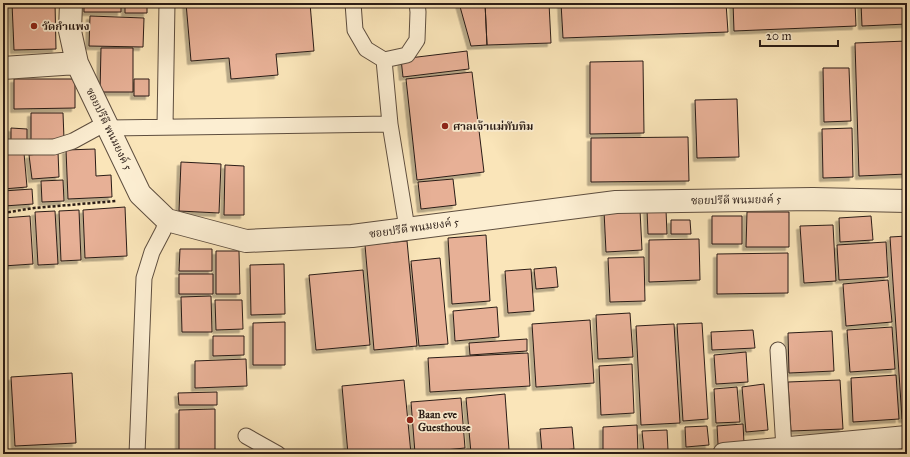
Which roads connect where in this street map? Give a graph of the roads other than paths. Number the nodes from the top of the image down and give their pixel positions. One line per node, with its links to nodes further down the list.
1 (71, 3): 6 (street, ซอยปรีดี พนมยงค์ 5)
2 (167, 3): 10 (lane)
3 (353, 3): 5 (lane)
4 (418, 3): 5 (lane)
5 (384, 60): 8 (lane)
6 (77, 63): 7 (street); 9 (street, ซอยปรีดี พนมยงค์ 5)
7 (3, 68)
8 (390, 124): 10 (lane); 14 (lane)
9 (107, 125): 10 (lane); 11 (lane); 13 (street, ซอยปรีดี พนมยงค์ 5)
10 (166, 126)
11 (3, 147)
12 (907, 201): 14 (street, ซอยปรีดี พนมยงค์ 5)
13 (167, 220): 14 (street, ซอยปรีดี พนมยงค์ 5); 19 (lane)
14 (406, 229)
15 (778, 350): 18 (lane)
16 (246, 436): 20 (lane)
17 (907, 437): 18 (street)
18 (784, 449): 21 (street)
19 (137, 454)
20 (278, 454)
21 (724, 454)

